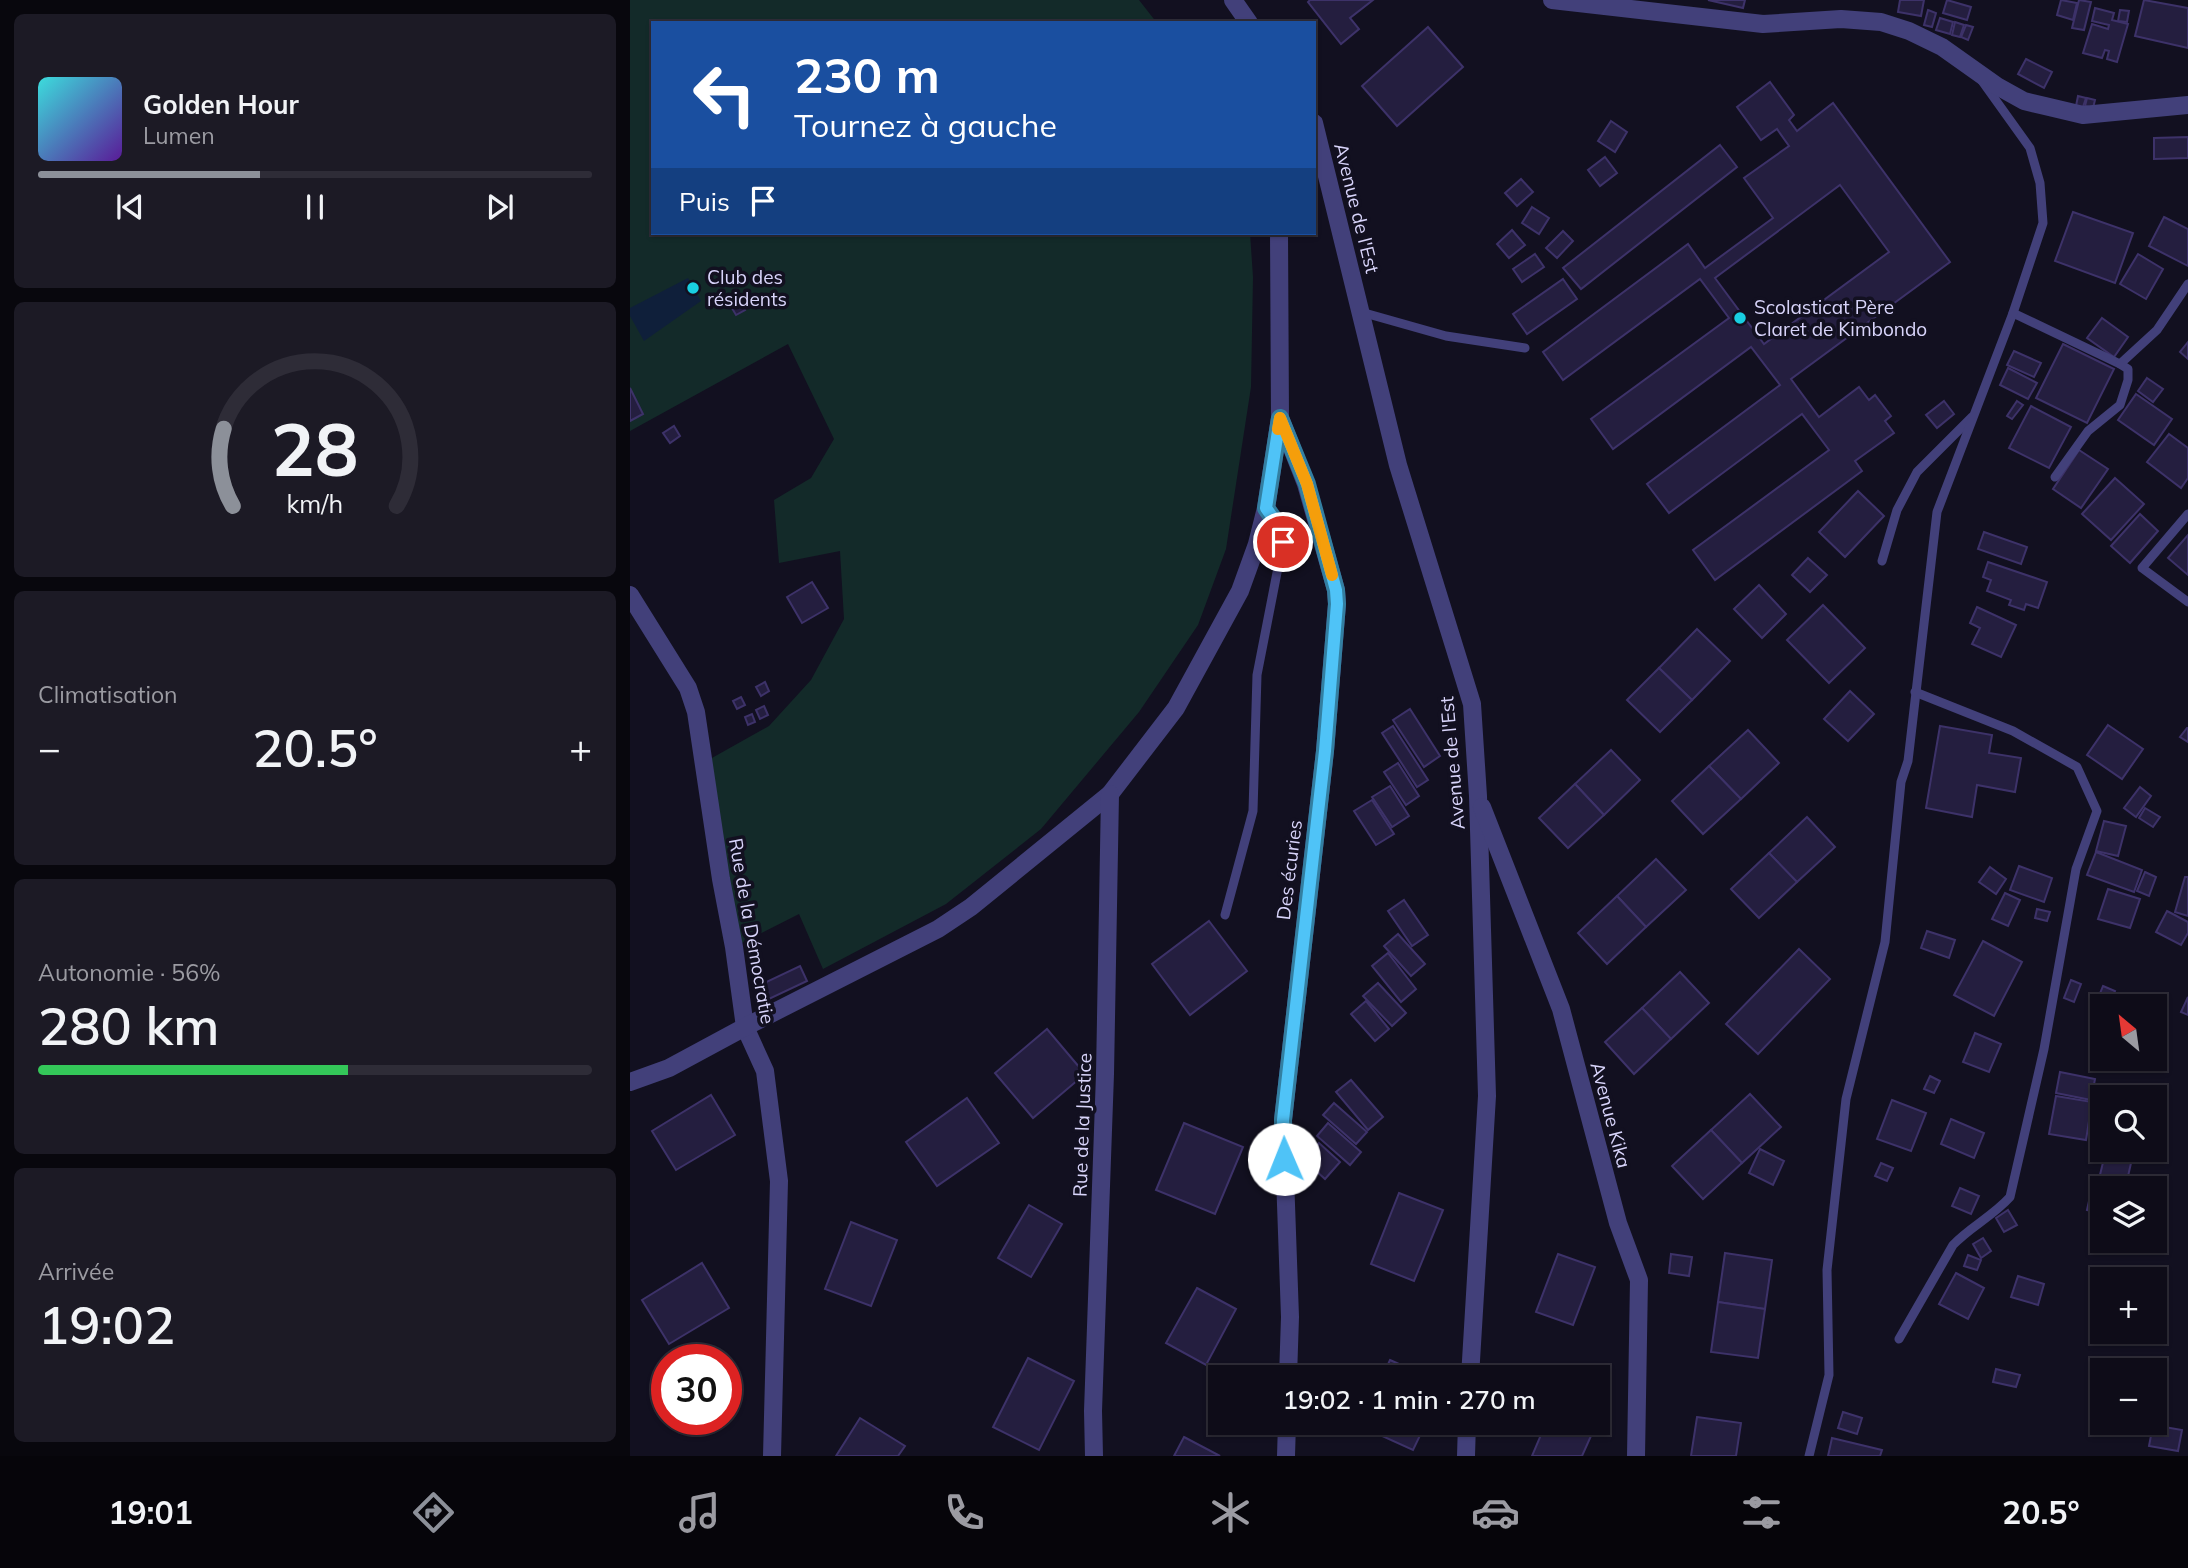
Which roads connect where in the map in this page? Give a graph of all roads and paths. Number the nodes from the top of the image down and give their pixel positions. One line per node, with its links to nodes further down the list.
1 (1233, 0): 3 (street)
2 (1552, 0): 4 (street)
3 (1248, 21)
4 (1970, 66): 5 (street); 10 (lane)
5 (2188, 104)
6 (1316, 131): 9 (street, Avenue de l'Est)
7 (1279, 235): 14 (street)
8 (2188, 284): 12 (lane)
9 (1361, 312): 11 (lane); 23 (street, Avenue de l'Est)
10 (2013, 313): 12 (lane); 13 (lane)
11 (1525, 348)
12 (2120, 364): 15 (lane)
13 (1976, 413): 18 (lane); 21 (lane)
14 (1280, 418): 16 (street); 28 (street, Des écuries)
15 (2055, 477)
16 (1266, 508): 22 (street); 24 (lane)
17 (2188, 514): 20 (lane)
18 (1882, 561)
19 (630, 595): 25 (street, Rue de la Démocratie)
20 (2188, 602)
21 (1915, 692): 27 (lane); 37 (lane)
22 (1110, 794): 25 (street); 33 (street, Rue de la Justice)
23 (1478, 796): 29 (street, Avenue de l'Est); 36 (street, Avenue Kika)
24 (1225, 915)
25 (745, 1027): 26 (street); 32 (street, Rue de la Démocratie)
26 (630, 1082)
27 (1899, 1339)
28 (1288, 1365)
29 (1471, 1365)
30 (1287, 1435): 34 (street)
31 (1467, 1435): 35 (street)
32 (772, 1456)
33 (1094, 1456)
34 (1286, 1456)
35 (1466, 1456)
36 (1636, 1456)
37 (1809, 1456)

